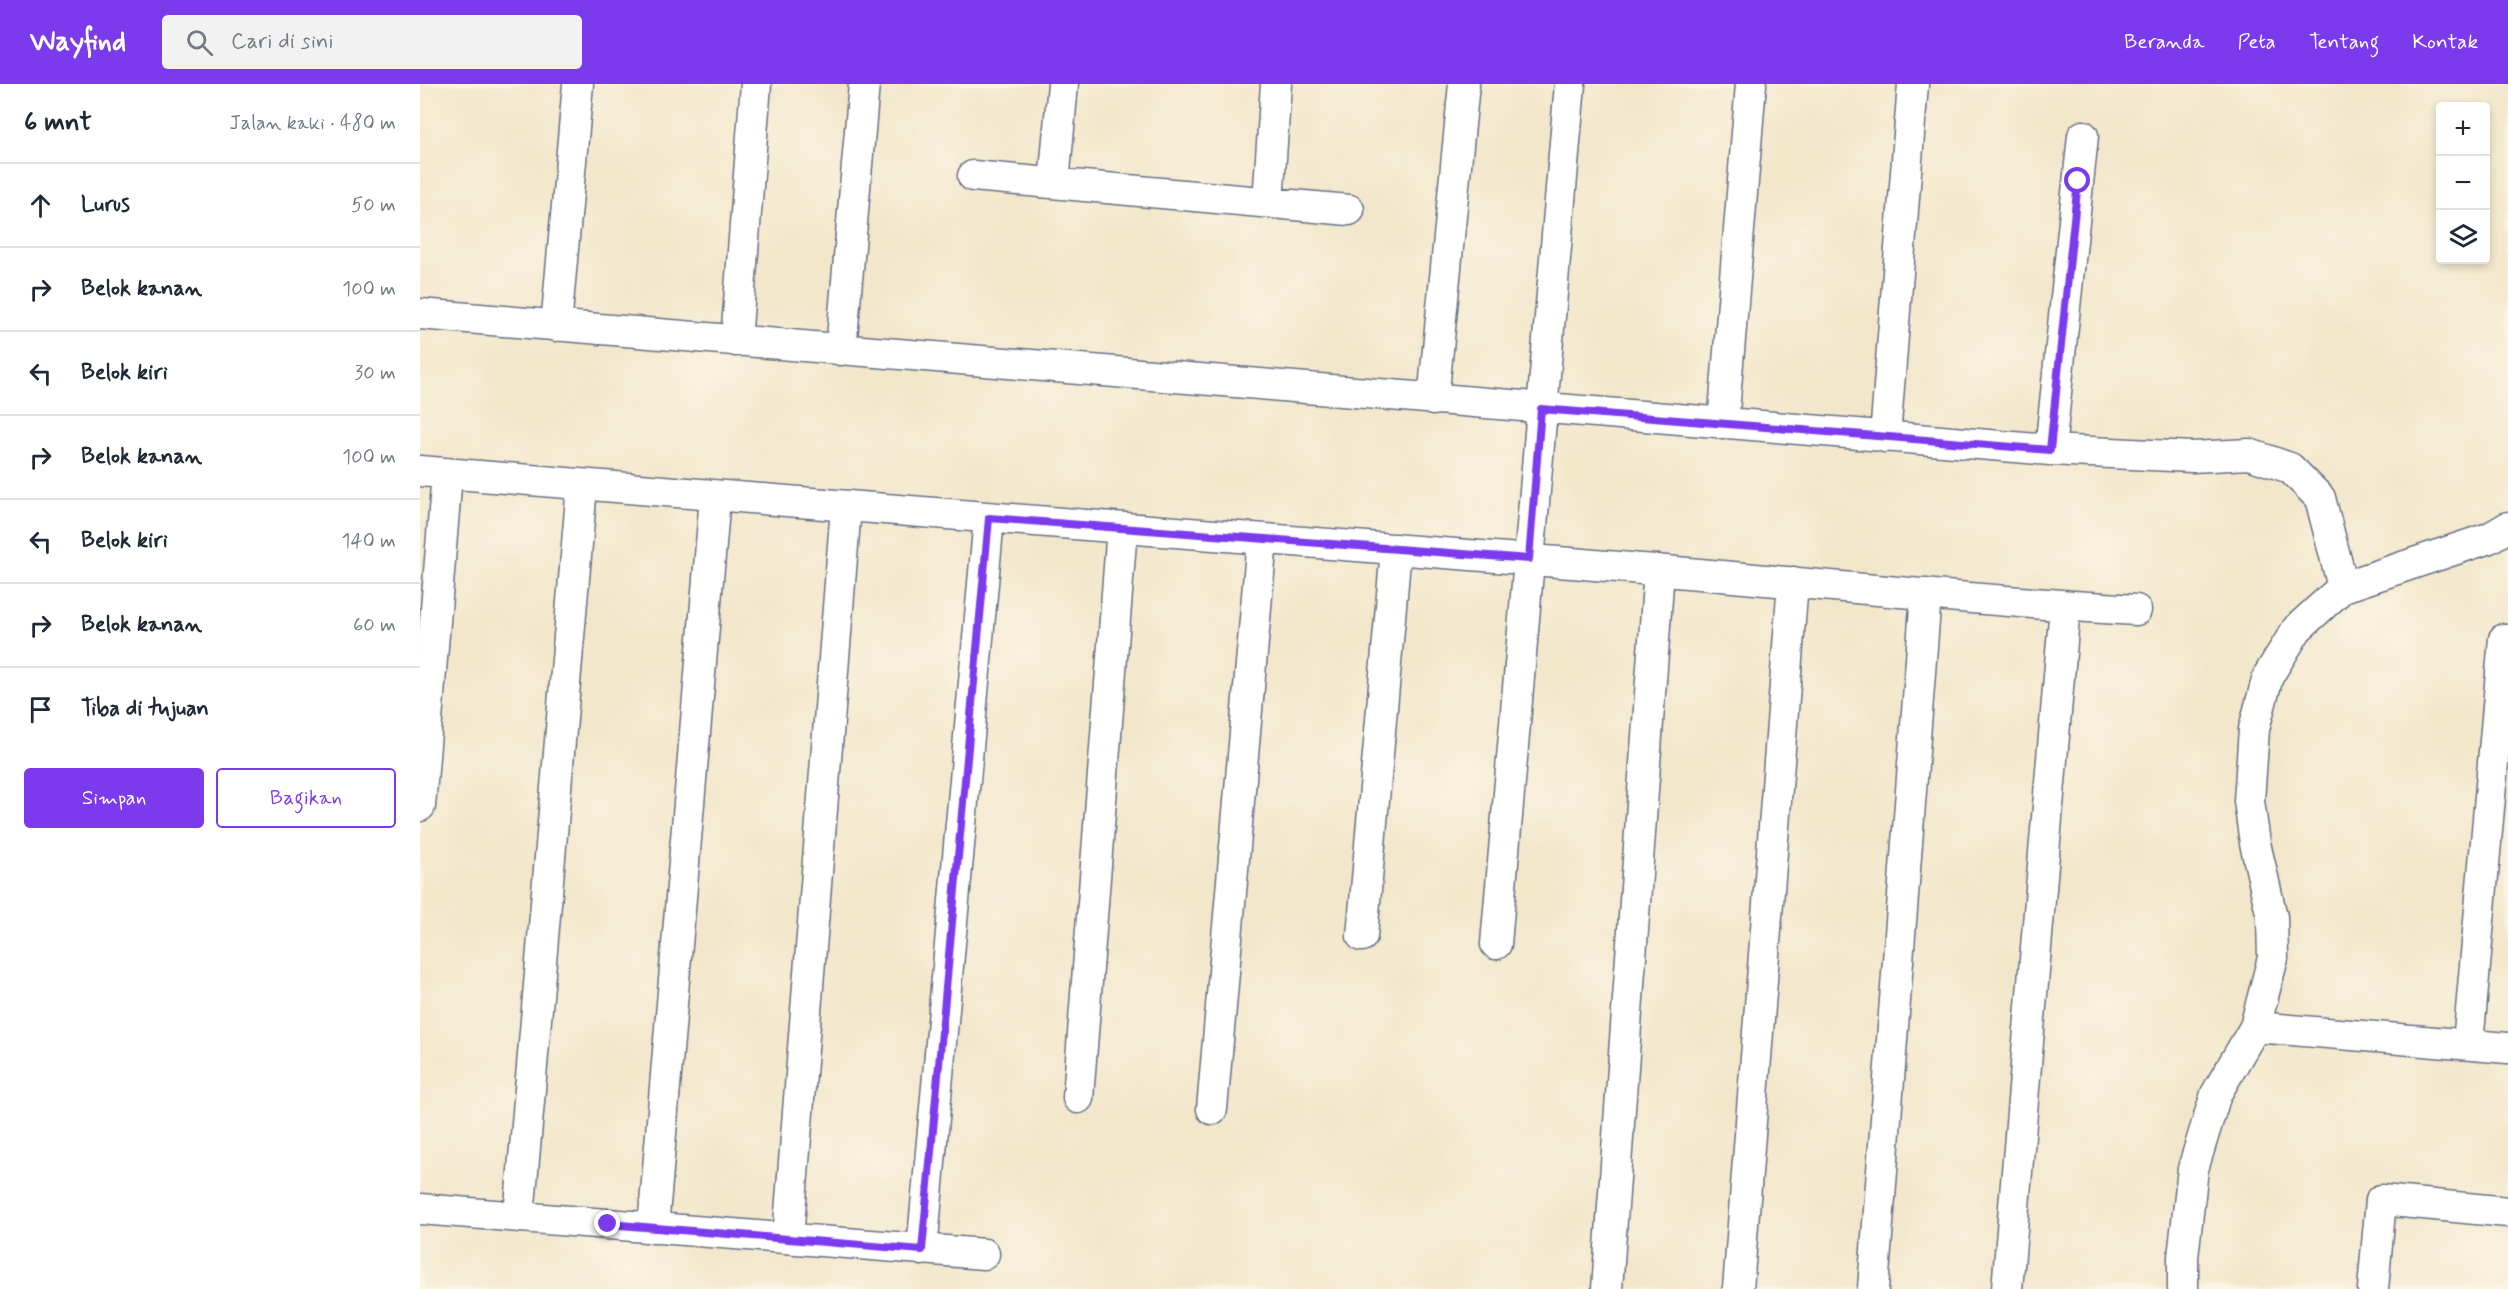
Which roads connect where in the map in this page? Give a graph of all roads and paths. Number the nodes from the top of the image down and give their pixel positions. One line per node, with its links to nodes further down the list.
1 (579, 84): 16 (street)
2 (756, 84): 17 (street)
3 (864, 84): 18 (street)
4 (1063, 84): 12 (street)
5 (1276, 84): 13 (street)
6 (1464, 84): 19 (street)
7 (1570, 84): 20 (street)
8 (1751, 84): 21 (street)
9 (1913, 84): 22 (street)
10 (2083, 136): 23 (street)
11 (973, 176): 12 (street)
12 (1054, 183): 13 (street)
13 (1268, 202): 14 (street)
14 (1349, 210)
15 (420, 315): 16 (street)
16 (556, 326): 17 (street)
17 (736, 341): 18 (street)
18 (841, 350): 19 (street)
19 (1433, 400): 20 (street)
20 (1541, 409): 21 (street); 33 (street)
21 (1723, 424): 22 (street)
22 (1885, 437): 23 (street)
23 (2050, 450): 36 (street)
24 (434, 473): 25 (street); 41 (street)
25 (582, 486): 26 (street); 51 (street)
26 (715, 497): 27 (street); 52 (street)
27 (846, 507): 28 (street); 53 (street)
28 (989, 518): 30 (street); 54 (street)
29 (2508, 527): 36 (street)
30 (1122, 528): 31 (street); 47 (street)
31 (1262, 539): 32 (street); 48 (street)
32 (1396, 549): 33 (street); 42 (street)
33 (1529, 559): 34 (street); 43 (street)
34 (1659, 570): 35 (street); 56 (street)
35 (1793, 582): 37 (street); 57 (street)
36 (2343, 587): 44 (street)
37 (1926, 594): 38 (street); 58 (street)
38 (2065, 606): 39 (street); 59 (street)
39 (2136, 610)
40 (2508, 639): 45 (street)
41 (420, 806)
42 (1362, 936)
43 (1496, 944)
44 (2255, 1027): 45 (street); 60 (street)
45 (2468, 1044): 46 (street)
46 (2508, 1048)
47 (1078, 1098)
48 (1212, 1109)
49 (420, 1209): 51 (street)
50 (2508, 1212): 61 (street)
51 (519, 1217): 52 (street)
52 (652, 1228): 53 (street)
53 (788, 1238): 54 (street)
54 (922, 1250): 55 (street)
55 (984, 1254)
56 (1607, 1289)
57 (1738, 1289)
58 (1873, 1289)
59 (2007, 1289)
60 (2183, 1289)
61 (2373, 1289)

